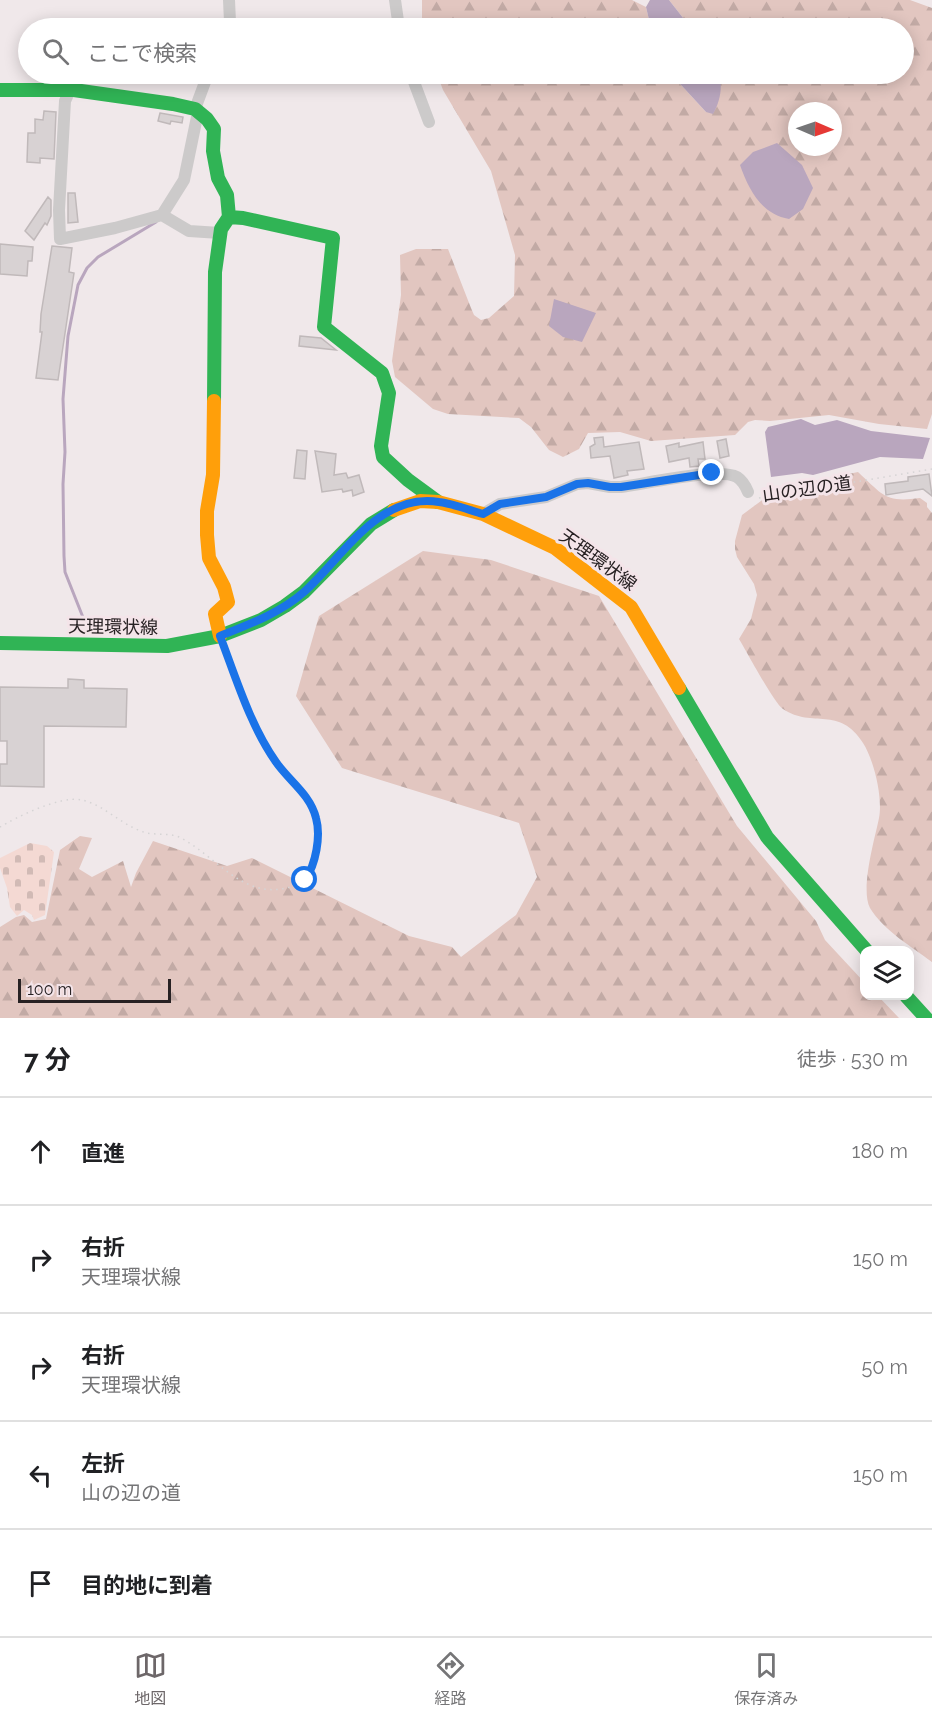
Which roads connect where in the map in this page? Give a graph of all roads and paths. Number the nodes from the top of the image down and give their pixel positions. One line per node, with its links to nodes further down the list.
1 (229, 0): 3 (street)
2 (394, 0): 4 (street)
3 (230, 18)
4 (397, 18)
5 (205, 84): 9 (street)
6 (415, 84): 10 (street)
7 (0, 90): 8 (street)
8 (70, 90): 9 (street); 11 (street)
9 (196, 111): 11 (street); 12 (street)
10 (429, 122)
11 (162, 215): 13 (street)
12 (229, 217): 13 (street); 16 (street)
13 (220, 233): 18 (street)
14 (932, 469): 15 (path, 山の辺の道)
15 (748, 492): 17 (street, 山の辺の道)
16 (438, 502): 17 (street, 天理環状線); 18 (street, 天理環状線)
17 (483, 514): 21 (street, 天理環状線)
18 (220, 636): 19 (street, 天理環状線); 20 (path)
19 (0, 643)
20 (0, 827)
21 (863, 946)
22 (910, 1000): 23 (street)
23 (926, 1018)

